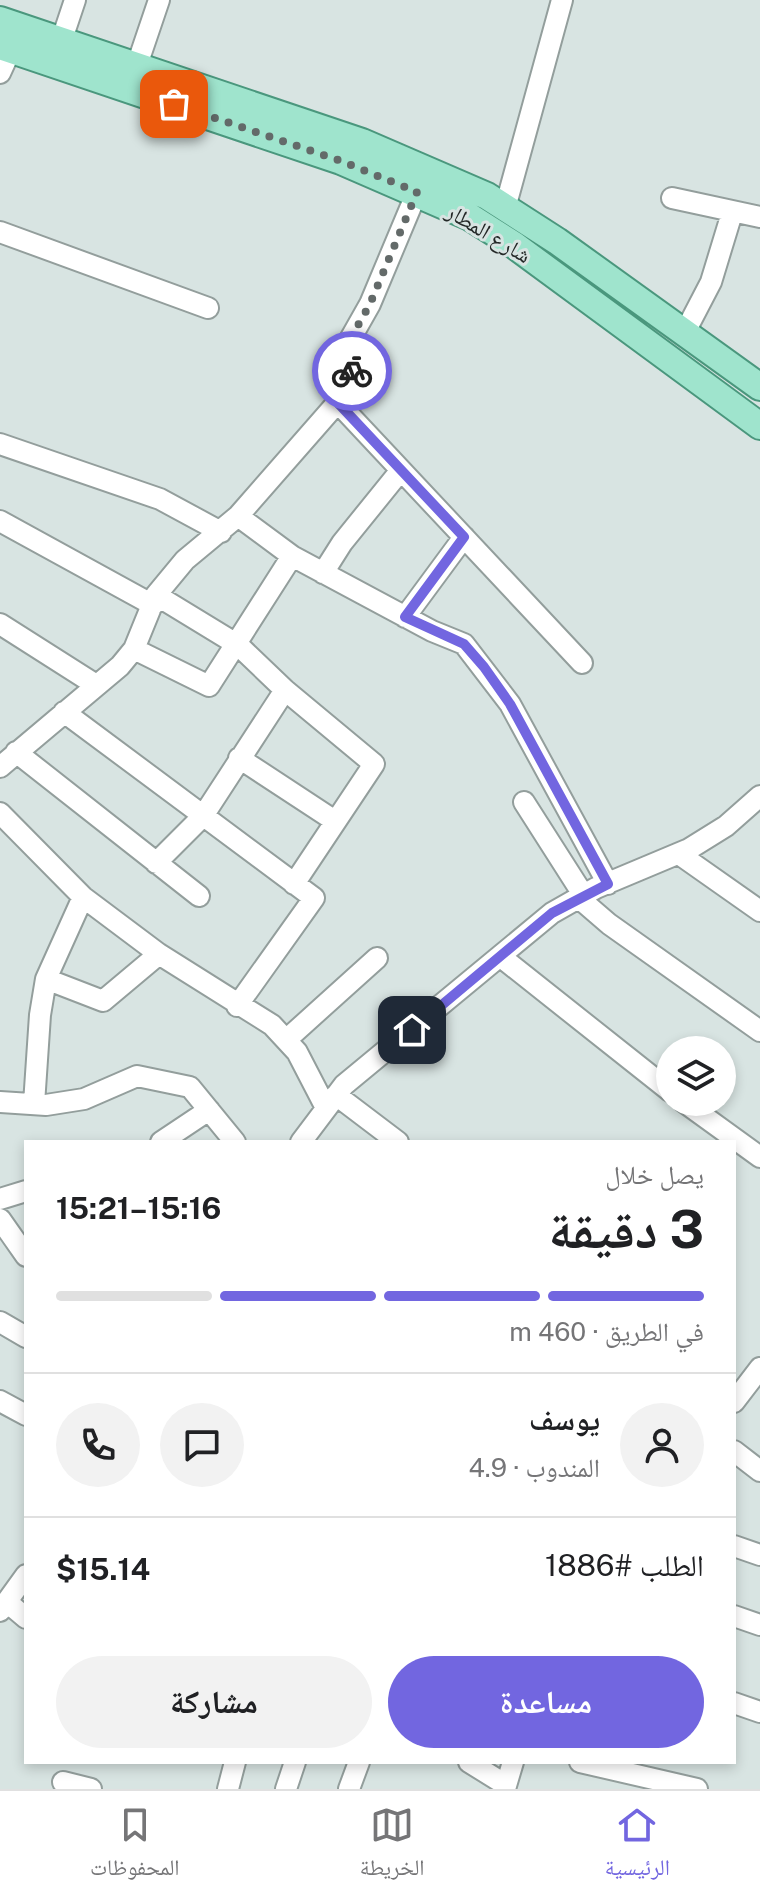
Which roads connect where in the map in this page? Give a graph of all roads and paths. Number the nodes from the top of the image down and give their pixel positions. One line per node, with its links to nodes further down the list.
1 (75, 0): 5 (street)
2 (159, 0): 7 (street)
3 (562, 0): 11 (street)
4 (0, 20): 5 (main road, شارع المطار)
5 (62, 39): 7 (main road, شارع المطار)
6 (5, 48): 8 (street); 9 (main road, شارع المطار)
7 (137, 65): 11 (main road, شارع المطار)
8 (0, 73)
9 (417, 192): 16 (main road, شارع المطار); 22 (street)
10 (672, 198): 12 (street)
11 (505, 208): 15 (main road, شارع المطار)
12 (732, 213): 13 (street); 20 (street)
13 (760, 217)
14 (0, 232): 19 (street)
15 (557, 241): 16 (main road); 17 (main road, شارع المطار)
16 (542, 265): 18 (main road, شارع المطار)
17 (595, 268): 18 (main road); 20 (main road, شارع المطار)
18 (579, 292): 23 (main road, شارع المطار)
19 (208, 308)
20 (685, 332): 21 (main road, شارع المطار)
21 (760, 387)
22 (339, 404): 25 (street); 26 (street)
23 (760, 426)
24 (0, 444): 28 (street)
25 (401, 470): 29 (street); 31 (street)
26 (238, 516): 28 (street); 30 (street)
27 (0, 521): 32 (street)
28 (221, 532): 32 (street)
29 (464, 537): 33 (street); 37 (street)
30 (292, 556): 31 (street); 35 (street)
31 (323, 573): 33 (street)
32 (155, 600): 35 (street); 36 (street)
33 (405, 617): 52 (street)
34 (0, 624): 38 (street)
35 (238, 645): 36 (street); 39 (street)
36 (134, 649): 38 (street)
37 (582, 663)
38 (96, 685): 40 (street)
39 (285, 690): 42 (street); 48 (street)
40 (64, 712): 41 (street); 47 (street)
41 (16, 752): 43 (street); 50 (street)
42 (239, 758): 47 (street); 48 (street)
43 (0, 767)
44 (760, 796): 49 (street)
45 (524, 802): 55 (street)
46 (0, 813): 54 (street)
47 (203, 816): 50 (street); 51 (street)
48 (335, 821): 51 (street)
49 (679, 854): 52 (street); 56 (street)
50 (156, 863): 53 (street)
51 (294, 884): 61 (street)
52 (608, 884): 55 (street)
53 (199, 896)
54 (83, 897): 57 (street); 60 (street)
55 (582, 897): 58 (street); 62 (street)
56 (760, 911)
57 (159, 954): 60 (street); 61 (street)
58 (501, 957): 64 (street); 66 (street)
59 (377, 958): 63 (street)
60 (46, 979): 67 (street)
61 (237, 1006): 63 (street)
62 (760, 1031)
63 (286, 1040): 66 (street)
64 (656, 1080)
65 (0, 1102): 67 (street)
66 (331, 1102): 72 (street); 73 (street)
67 (34, 1104): 68 (street)
68 (209, 1110): 70 (street); 71 (street)
69 (703, 1116): 74 (street)
70 (164, 1140)
71 (233, 1140)
72 (302, 1140)
73 (395, 1140)
74 (760, 1157)
75 (24, 1192): 76 (street)
76 (0, 1199)
77 (0, 1219): 78 (street)
78 (24, 1253)
79 (0, 1322): 80 (street)
80 (24, 1336)
81 (760, 1368): 82 (street)
82 (736, 1398)
83 (12, 1408): 84 (street)
84 (0, 1426)
85 (736, 1453): 86 (street)
86 (760, 1471)
87 (736, 1547): 88 (street)
88 (760, 1555)
89 (24, 1578): 90 (street)
90 (4, 1607): 91 (street)
91 (24, 1617)
92 (736, 1617): 93 (street)
93 (760, 1625)
94 (736, 1704): 95 (street)
95 (760, 1712)
96 (234, 1764): 105 (street)
97 (294, 1764): 106 (street)
98 (358, 1764): 107 (street)
99 (472, 1764): 103 (street)
100 (512, 1764): 103 (street)
101 (589, 1764): 108 (street)
102 (63, 1782): 104 (street)
103 (506, 1787)
104 (91, 1789)
105 (228, 1789)
106 (286, 1789)
107 (349, 1789)
108 (697, 1789)

